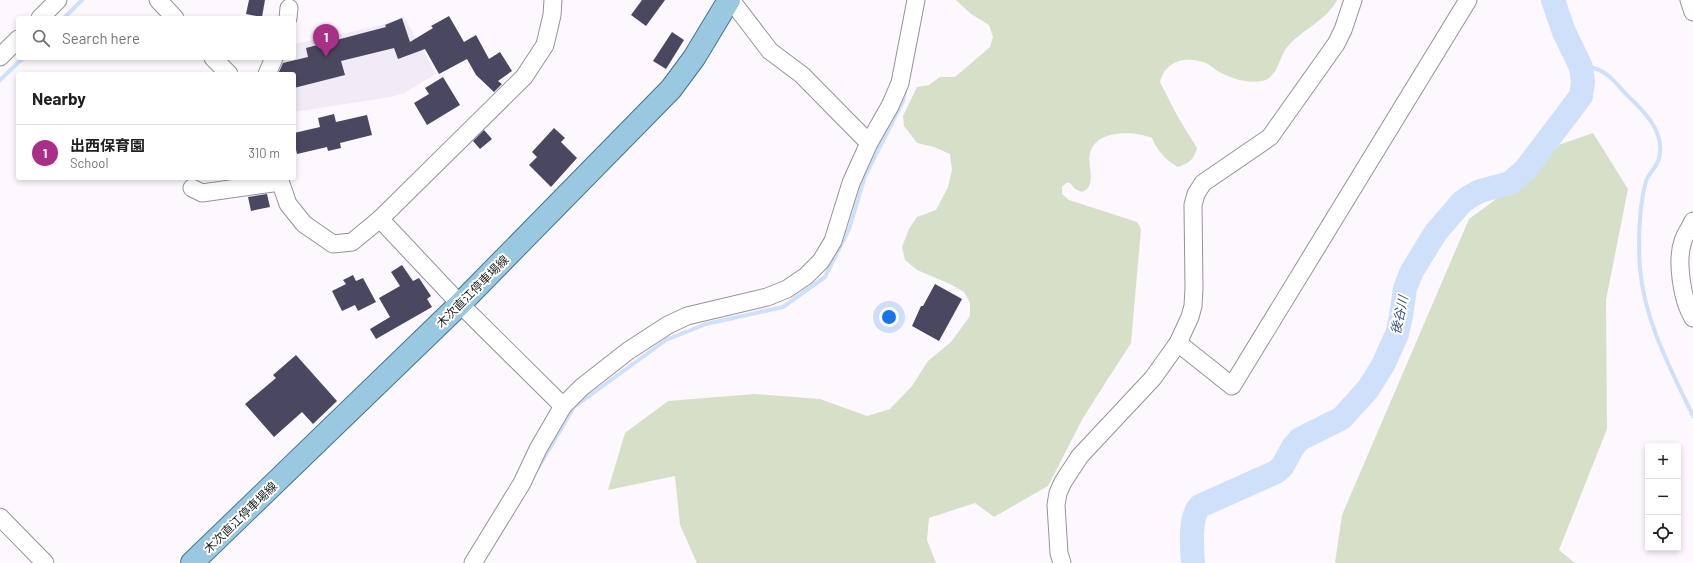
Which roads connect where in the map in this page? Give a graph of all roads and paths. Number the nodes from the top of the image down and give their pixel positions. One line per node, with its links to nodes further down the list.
1 (58, 0): 10 (street)
2 (158, 0): 11 (street)
3 (553, 0): 21 (street)
4 (730, 0): 18 (street); 23 (main road, 木次直江停車場線)
5 (916, 0): 18 (street)
6 (1353, 0): 25 (street)
7 (1468, 0): 25 (street)
8 (1689, 0): 9 (street)
9 (1693, 12)
10 (42, 16)
11 (173, 16)
12 (16, 41): 13 (street)
13 (0, 57)
14 (215, 60): 16 (street)
15 (273, 60): 17 (street)
16 (227, 72)
17 (268, 72)
18 (869, 143): 26 (street)
19 (279, 180): 20 (street); 21 (street)
20 (192, 188)
21 (380, 219): 23 (street)
22 (1693, 221): 24 (street)
23 (460, 304): 26 (street); 29 (main road, 木次直江停車場線)
24 (1693, 318)
25 (1178, 343): 31 (street)
26 (564, 406): 30 (street)
27 (0, 517): 28 (street)
28 (45, 563)
29 (192, 563)
30 (473, 563)
31 (1062, 563)

